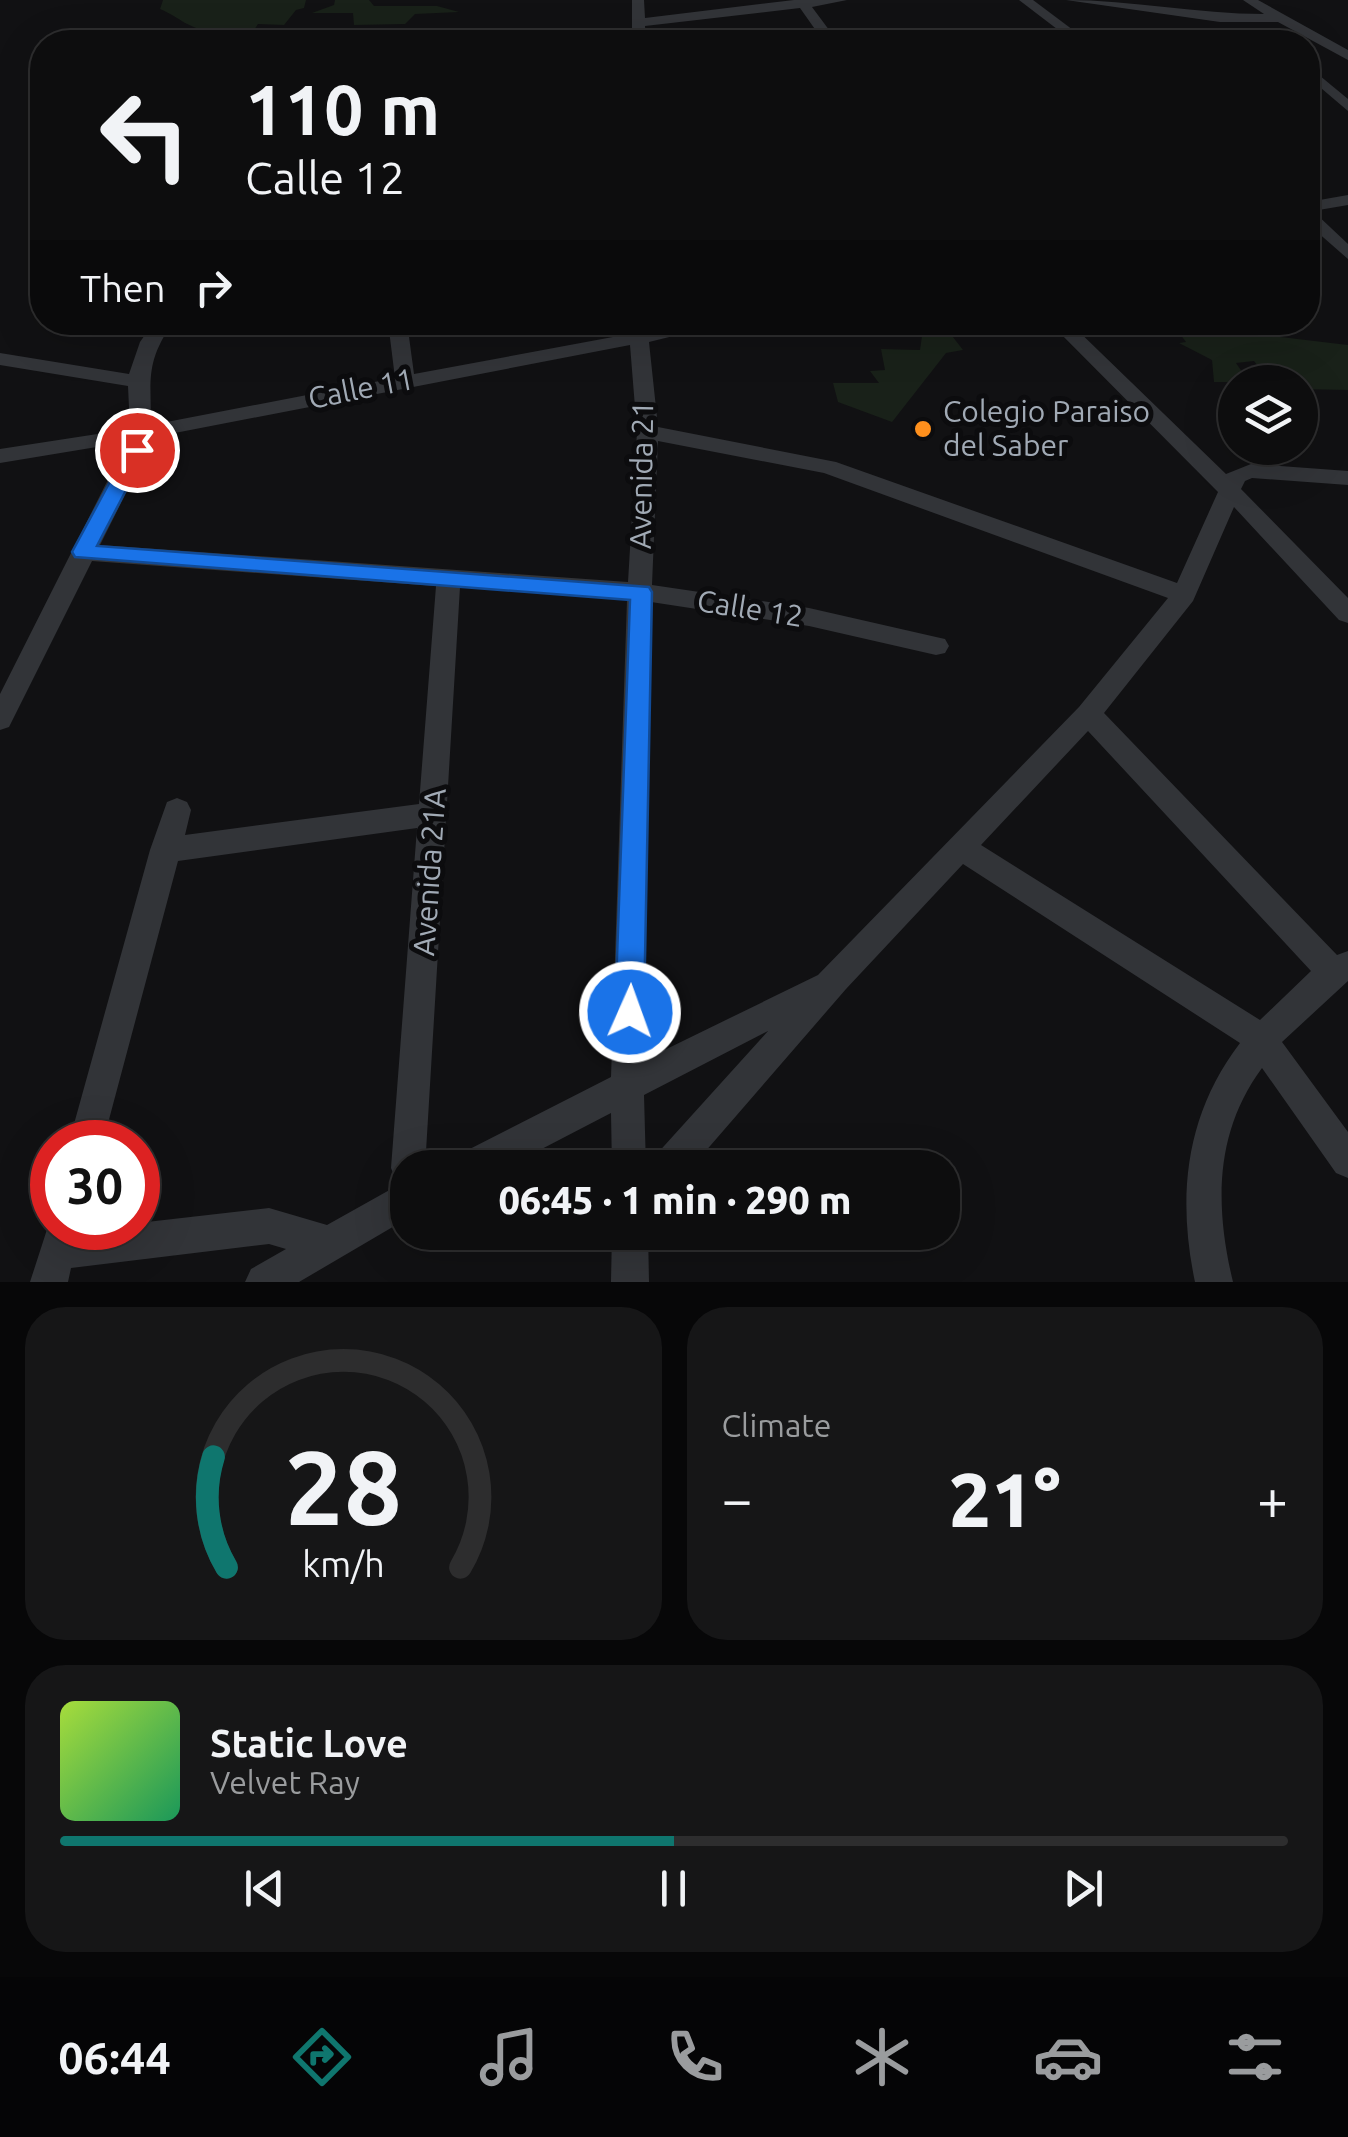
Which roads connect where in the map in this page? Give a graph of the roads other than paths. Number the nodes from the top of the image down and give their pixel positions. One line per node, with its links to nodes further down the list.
1 (638, 0): 8 (street)
2 (841, 0): 6 (street)
3 (1025, 0): 11 (street)
4 (1072, 0): 7 (street)
5 (1249, 0): 7 (street)
6 (802, 2): 8 (street); 10 (street)
7 (1279, 18): 12 (street)
8 (641, 22): 9 (street)
9 (640, 30)
10 (823, 30)
11 (1066, 30)
12 (1301, 30)
13 (1320, 41): 15 (street)
14 (1348, 43): 15 (street)
15 (1330, 46): 16 (street); 17 (street)
16 (1320, 48)
17 (1348, 56)
18 (1320, 81): 19 (street)
19 (1348, 106)
20 (1348, 200): 21 (street)
21 (1320, 205)
22 (1320, 227): 23 (street)
23 (1348, 254)
24 (155, 335): 31 (street)
25 (398, 335): 30 (street)
26 (619, 335): 30 (street, Calle 11)
27 (638, 335): 32 (street, Avenida 21)
28 (1071, 335): 36 (street)
29 (0, 359): 31 (street)
30 (405, 380): 33 (street, Calle 11)
31 (136, 381): 33 (street)
32 (648, 432): 39 (street, Avenida 21); 40 (street)
33 (140, 434): 34 (street, Calle 11); 37 (street)
34 (0, 456)
35 (1348, 478): 36 (street)
36 (1229, 492): 40 (street); 41 (street)
37 (83, 552): 38 (street, Calle 12); 44 (street)
38 (450, 576): 39 (street, Calle 12); 46 (street, Avenida 21A)
39 (641, 592): 42 (street, Calle 12); 52 (street, Avenida 21)
40 (1184, 596): 43 (street)
41 (1348, 614)
42 (936, 646)
43 (1088, 714): 47 (street); 49 (street)
44 (0, 720)
45 (176, 810): 48 (street)
46 (434, 814): 48 (street); 54 (street, Avenida 21A)
47 (960, 846): 50 (street); 51 (street)
48 (164, 850): 53 (street)
49 (1340, 969): 51 (street)
50 (835, 979): 52 (street); 57 (street)
51 (1260, 1038): 58 (street); 65 (street)
52 (628, 1089): 55 (street); 56 (street, Avenida 21)
53 (92, 1120)
54 (410, 1150)
55 (504, 1150)
56 (629, 1150)
57 (684, 1150)
58 (1348, 1161)
59 (390, 1197): 60 (street)
60 (328, 1243): 62 (street); 63 (street)
61 (630, 1250): 64 (street)
62 (57, 1253)
63 (264, 1282)
64 (630, 1282)
65 (1214, 1282)

